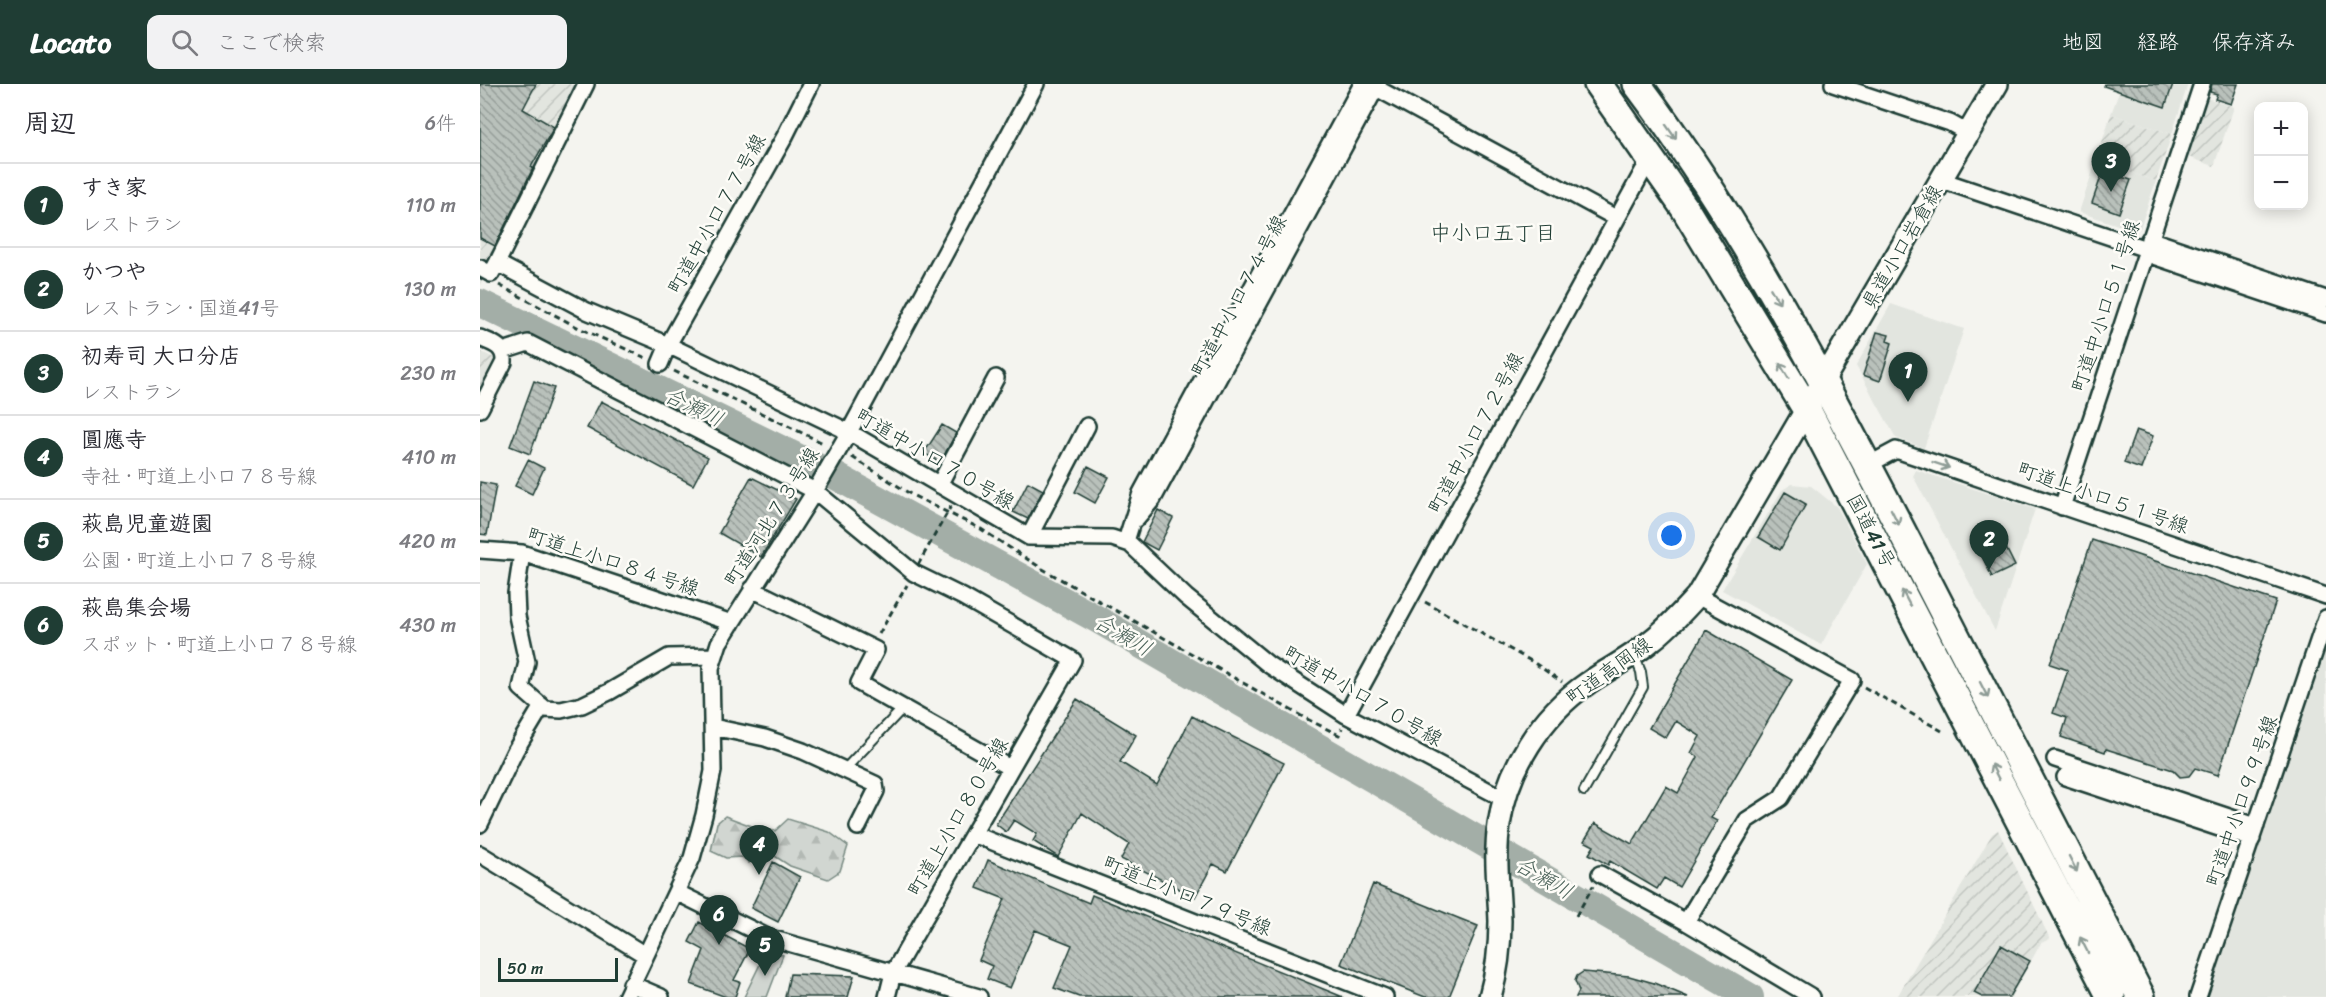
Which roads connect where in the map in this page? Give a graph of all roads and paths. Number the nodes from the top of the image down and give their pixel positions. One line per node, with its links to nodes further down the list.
1 (585, 84): 15 (street)
2 (811, 84): 20 (street, 町道中小口７７号線)
3 (1036, 84): 28 (street, 町道河北７３号線)
4 (1598, 84): 26 (highway, 国道41号, one-way to 4)
5 (1636, 84): 24 (highway, 国道41号, one-way to 24)
6 (1833, 84): 10 (street)
7 (1997, 84): 10 (street, 県道小口岩倉線)
8 (2202, 84): 14 (street, 町道中小口５１号線)
9 (1371, 85): 13 (street); 36 (street, 町道中小口７４号線)
10 (1968, 133): 12 (street, 県道小口岩倉線)
11 (1643, 171): 13 (street, 町道中小口７２号線)
12 (1941, 180): 14 (street); 24 (street, 県道小口岩倉線)
13 (1616, 218): 41 (street, 町道中小口７２号線)
14 (2148, 244): 17 (street); 18 (street); 34 (street, 町道中小口５１号線)
15 (497, 262): 16 (street); 20 (street, 町道中小口７０号線)
16 (480, 268)
17 (2326, 299)
18 (2326, 315)
19 (480, 338): 21 (street)
20 (668, 345): 22 (street, 町道中小口７７号線); 28 (street, 町道中小口７０号線)
21 (503, 351): 25 (street); 32 (street)
22 (660, 364)
23 (996, 378): 31 (street)
24 (1823, 383): 26 (street, 県道小口岩倉線); 30 (highway, 国道41号)
25 (480, 409)
26 (1807, 410): 42 (street, 町道高岡線); 80 (highway, 国道41号, one-way to 26)
27 (1087, 426): 35 (street)
28 (849, 432): 29 (street, 町道河北７３号線); 31 (street, 町道中小口７０号線)
29 (836, 454): 32 (street, 町道河北７３号線); 53 (path)
30 (1868, 465): 34 (street, 町道上小口５１号線, one-way to 34); 81 (highway, 国道41号, one-way to 81)
31 (939, 485): 35 (street, 町道中小口７０号線)
32 (816, 488): 39 (street); 40 (street, 町道河北７３号線)
33 (951, 506): 39 (path, bridge)
34 (2062, 507): 43 (street, 町道上小口５１号線)
35 (1029, 537): 36 (street, 町道中小口７０号線)
36 (1126, 541): 53 (street, 町道中小口７０号線)
37 (480, 550): 38 (street, 町道上小口８４号線)
38 (522, 553): 45 (street, 町道上小口８４号線); 51 (street)
39 (916, 569): 46 (path); 57 (street, 町道上小口８０号線)
40 (752, 590): 45 (street, 町道河北７３号線); 46 (street)
41 (1412, 594): 50 (path); 53 (street, 町道中小口７２号線)
42 (1697, 596): 47 (street, 町道高岡線); 49 (street)
43 (2326, 596)
44 (2326, 618): 64 (street, 町道中小口９９号線)
45 (732, 623): 48 (street, 町道河北７３号線)
46 (871, 648): 52 (street)
47 (1633, 654): 50 (street, 町道高岡線); 60 (lane)
48 (714, 656): 51 (street); 54 (street, 町道河北７３号線)
49 (1852, 680): 55 (path); 70 (street)
50 (1574, 693): 61 (street, 町道高岡線)
51 (542, 706): 62 (street)
52 (903, 708): 57 (street); 58 (lane)
53 (1346, 715): 61 (street, 町道中小口７０号線)
54 (713, 728): 58 (street); 68 (street, 町道河北７３号線)
55 (1942, 731)
56 (2055, 759): 64 (street)
57 (1010, 768): 65 (street, 町道上小口８０号線)
58 (844, 770): 63 (street)
59 (2065, 777): 64 (street)
60 (1584, 791)
61 (1504, 800): 78 (street, 町道高岡線)
62 (480, 824)
63 (858, 827)
64 (2254, 832): 82 (street, 町道中小口９９号線)
65 (973, 834): 72 (street, 町道上小口８０号線); 77 (street, 町道上小口７９号線)
66 (482, 859): 71 (street)
67 (1600, 874): 69 (path); 70 (street)
68 (676, 892): 71 (street, 町道河北７３号線); 72 (street)
69 (1576, 916)
70 (1686, 922): 79 (street)
71 (645, 955): 73 (street, 町道河北７３号線)
72 (893, 973): 75 (street, 町道上小口８０号線); 76 (street)
73 (628, 991): 74 (street)
74 (661, 997)
75 (887, 997)
76 (978, 997)
77 (1386, 997)
78 (1490, 997)
79 (1812, 997)
80 (2111, 997)
81 (2141, 997)
82 (2198, 997)

